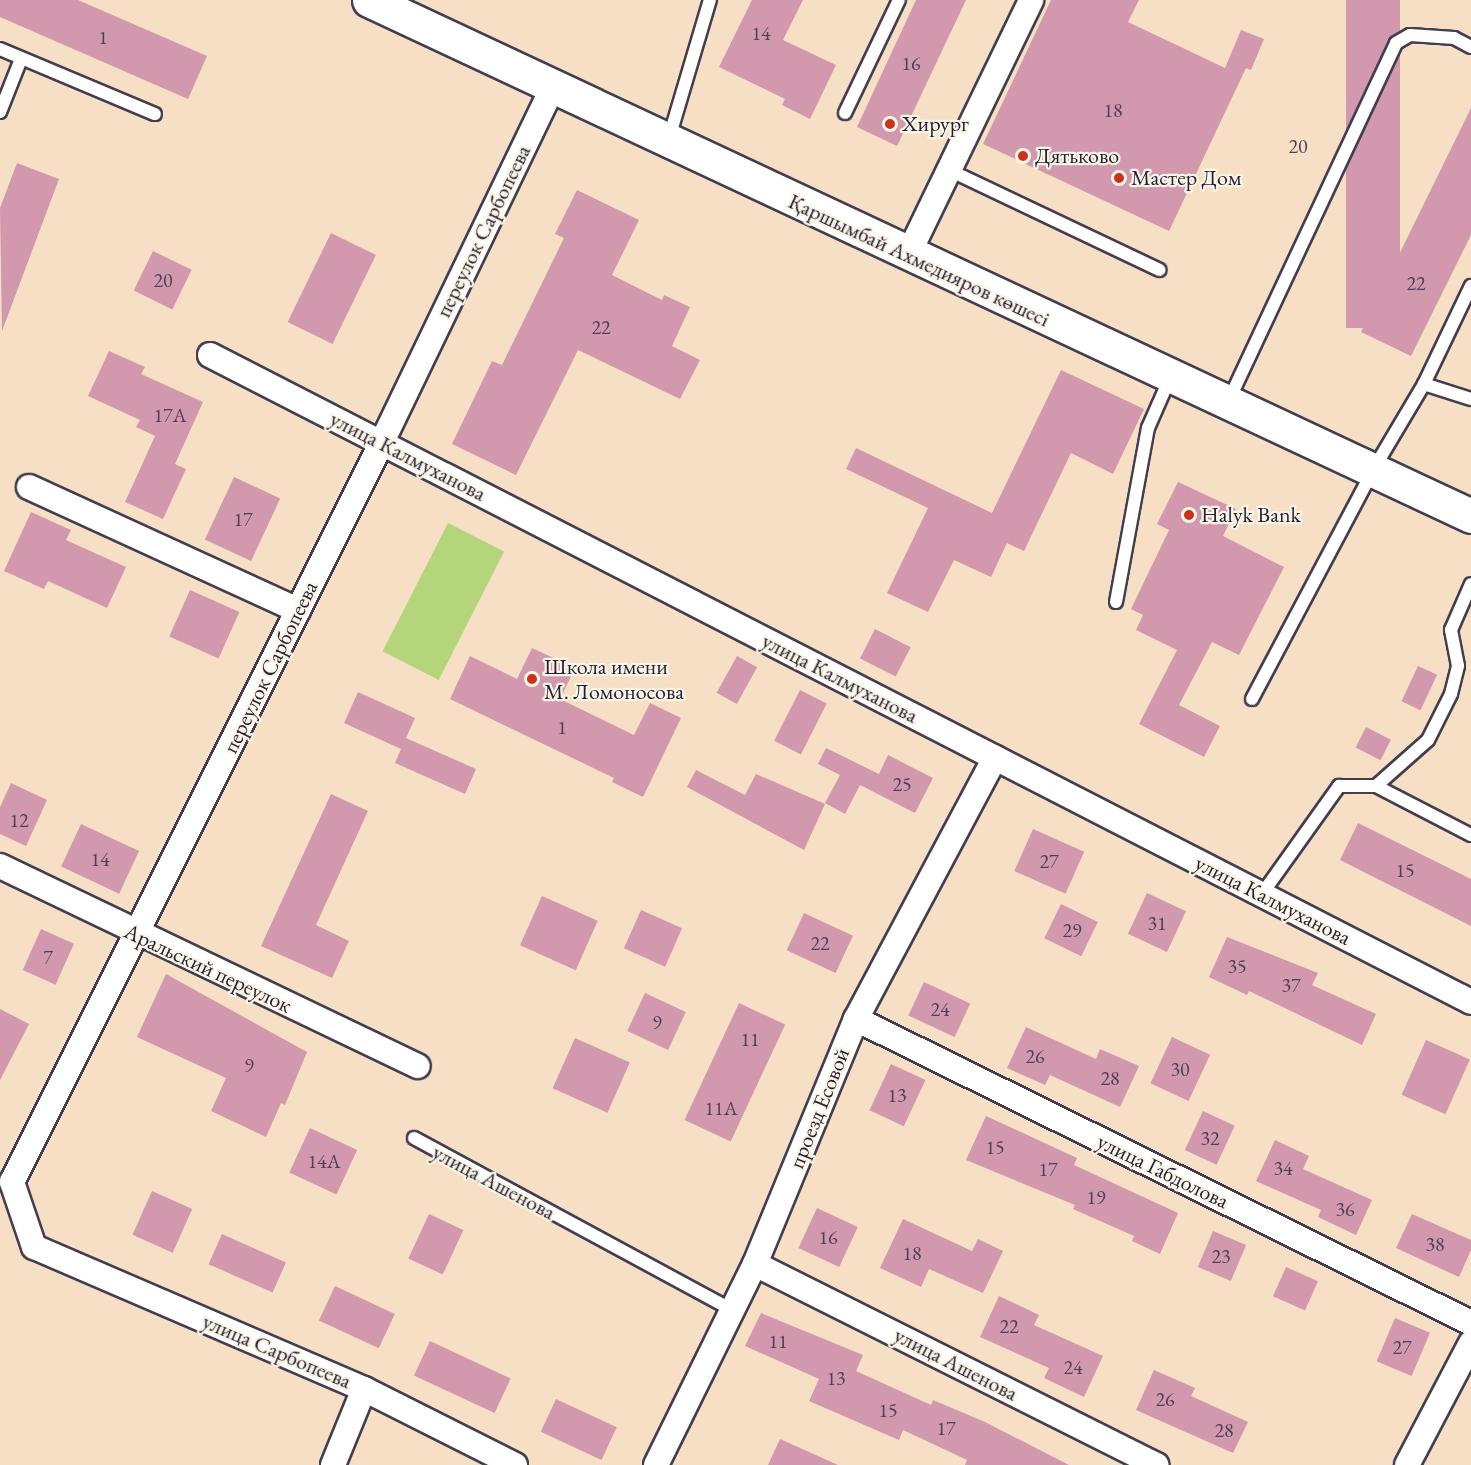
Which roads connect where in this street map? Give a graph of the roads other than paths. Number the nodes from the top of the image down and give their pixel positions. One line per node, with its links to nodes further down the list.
1 (369, 0): 8 (main road, Қаршымбай Ахмедияров көшесі)
2 (710, 0): 12 (lane)
3 (899, 0): 10 (lane)
4 (1031, 0): 13 (street)
5 (1471, 47): 21 (lane)
6 (0, 49): 7 (lane)
7 (21, 59): 9 (lane); 11 (lane)
8 (552, 88): 12 (main road, Қаршымбай Ахмедияров көшесі); 22 (street, переулок Сарбопеева)
9 (0, 112)
10 (845, 113)
11 (155, 114)
12 (668, 142): 14 (main road, Қаршымбай Ахмедияров көшесі)
13 (949, 170): 14 (street); 15 (lane)
14 (908, 255): 18 (main road, Қаршымбай Ахмедияров көшесі)
15 (1160, 270)
16 (1471, 286): 19 (lane)
17 (210, 355): 22 (street, улица Калмуханова)
18 (1170, 378): 21 (main road, Қаршымбай Ахмедияров көшесі); 27 (lane)
19 (1424, 384): 20 (lane); 23 (lane)
20 (1471, 399)
21 (1227, 404): 23 (main road, Қаршымбай Ахмедияров көшесі)
22 (381, 442): 28 (street, переулок Сарбопеева); 30 (street, улица Калмуханова)
23 (1373, 470): 25 (main road, Қаршымбай Ахмедияров көшесі); 29 (lane)
24 (29, 487): 28 (street)
25 (1471, 516)
26 (1471, 584): 31 (lane)
27 (1116, 602)
28 (298, 610): 35 (street, переулок Сарбопеева)
29 (1252, 699)
30 (995, 758): 34 (street, улица Калмуханова); 37 (street, проезд Есовой)
31 (1377, 786): 32 (lane); 34 (lane)
32 (1471, 835)
33 (0, 866): 35 (street, Аральский переулок)
34 (1262, 894): 36 (street, улица Калмуханова)
35 (137, 935): 38 (street, Аральский переулок); 40 (street, переулок Сарбопеева)
36 (1471, 1002)
37 (856, 1019): 42 (street, проезд Есовой); 44 (street, улица Габдолова)
38 (418, 1066)
39 (414, 1138): 43 (lane, улица Ашенова)
40 (9, 1199): 41 (street, переулок Сарбопеева)
41 (34, 1247): 46 (street, улица Сарбопеева)
42 (755, 1264): 43 (street, проезд Есовой); 50 (street, улица Ашенова)
43 (732, 1310): 49 (street, проезд Есовой)
44 (1471, 1323)
45 (1471, 1342): 51 (street)
46 (364, 1389): 47 (street); 48 (street, улица Сарбопеева)
47 (333, 1465)
48 (515, 1465)
49 (656, 1465)
50 (1157, 1465)
51 (1407, 1465)

